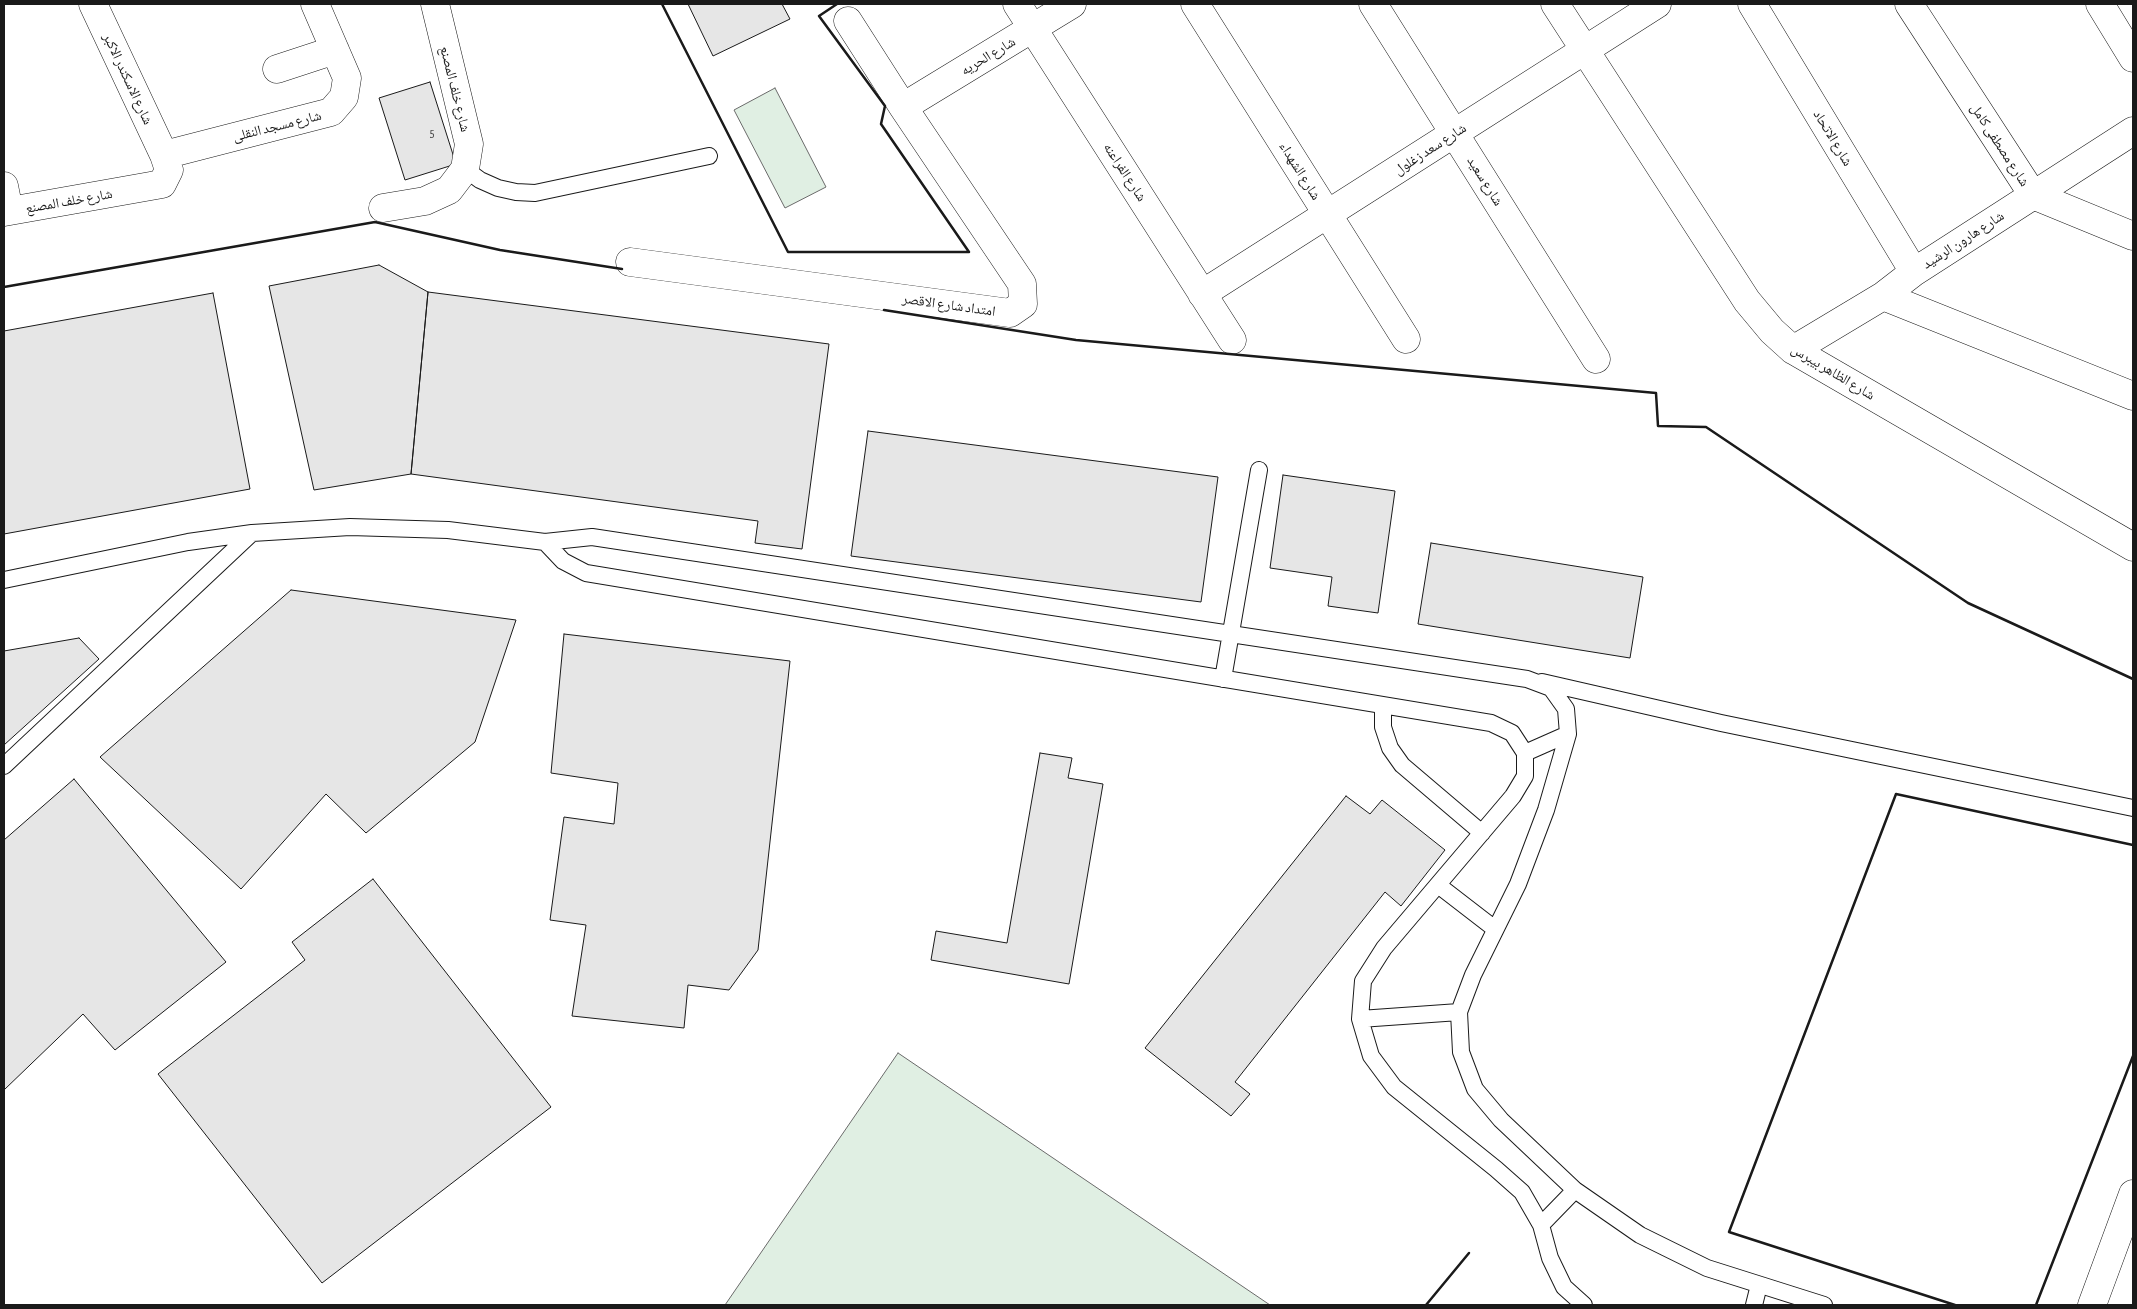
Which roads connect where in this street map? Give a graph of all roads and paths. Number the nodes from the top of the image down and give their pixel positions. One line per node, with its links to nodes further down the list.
1 (93, 4): 22 (street, شارع الاسكندر الاكبر)
2 (315, 4): 15 (street, شارع مسجد النقلى)
3 (435, 4): 24 (street, شارع خلف المصنع)
4 (1017, 4): 14 (street, شارع الفراعنه)
5 (1072, 4): 14 (street, شارع الحريه)
6 (1195, 4): 28 (street, شارع الشهداء)
7 (1373, 4): 21 (street, شارع سعيد)
8 (1555, 4): 16 (street, شارع الظاهر بيبرس)
9 (1656, 4): 16 (street, شارع سعد زغلول)
10 (1752, 4): 31 (street, شارع الاتحاد)
11 (1909, 4): 25 (street, شارع مصطفى كامل)
12 (2100, 4): 17 (street)
13 (848, 21): 19 (street, امتداد شارع الاقصر)
14 (1032, 28): 19 (street, شارع الحريه); 32 (street, شارع الفراعنه)
15 (335, 50): 18 (street); 22 (street, شارع مسجد النقلى)
16 (1585, 50): 21 (street, شارع سعد زغلول); 36 (street, شارع الظاهر بيبرس)
17 (2133, 58)
18 (277, 69)
19 (903, 108): 30 (street, امتداد شارع الاقصر)
20 (2133, 131): 25 (street, شارع هارون الرشيد)
21 (1454, 133): 28 (street, شارع سعد زغلول); 37 (street, شارع سعيد)
22 (164, 155): 26 (street, شارع خلف المصنع)
23 (709, 156): 24 (lane)
24 (465, 169): 27 (street, شارع خلف المصنع)
25 (2032, 195): 29 (street, شارع مصطفى كامل); 31 (street, شارع هارون الرشيد)
26 (5, 203)
27 (383, 208)
28 (1327, 214): 32 (street, شارع سعد زغلول); 34 (street, شارع الشهداء)
29 (2133, 236)
30 (630, 262)
31 (1914, 272): 33 (street, شارع هارون الرشيد)
32 (1202, 294): 35 (street, شارع الفراعنه)
33 (1883, 296): 36 (street, شارع هارون الرشيد); 38 (street)
34 (1406, 339)
35 (1232, 340)
36 (1793, 350): 42 (street, شارع الظاهر بيبرس)
37 (1596, 359)
38 (2133, 396)
39 (1259, 470): 44 (lane)
40 (252, 533): 41 (lane); 43 (lane); 50 (lane)
41 (545, 542): 44 (lane); 45 (lane)
42 (2133, 547)
43 (4, 580)
44 (1231, 633): 45 (lane); 46 (lane)
45 (1223, 679): 47 (lane)
46 (1527, 679): 48 (lane); 51 (lane)
47 (1383, 706): 49 (lane); 52 (lane)
48 (1568, 734): 49 (lane); 54 (lane)
49 (1525, 752): 52 (lane)
50 (4, 766)
51 (2133, 808)
52 (1482, 833): 53 (lane)
53 (1438, 885): 54 (lane); 56 (lane)
54 (1495, 930): 55 (lane)
55 (1459, 1012): 56 (lane); 57 (lane)
56 (1360, 1019): 59 (lane)
57 (1575, 1190): 59 (lane); 60 (lane)
58 (2133, 1194): 64 (street)
59 (1541, 1225): 61 (lane)
60 (1759, 1285): 62 (lane); 63 (lane)
61 (1584, 1305)
62 (1754, 1305)
63 (1824, 1305)
64 (2092, 1305)

